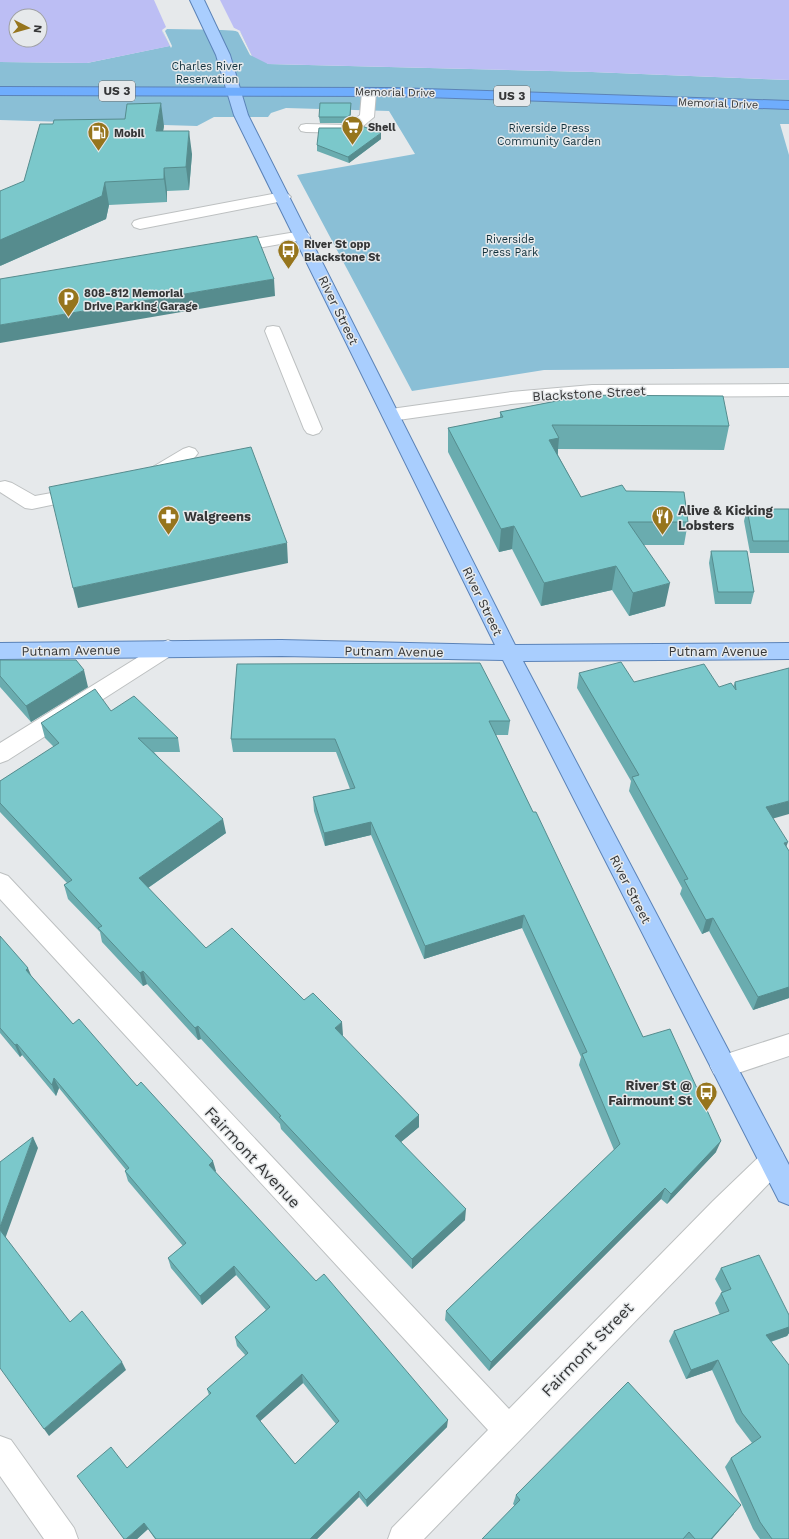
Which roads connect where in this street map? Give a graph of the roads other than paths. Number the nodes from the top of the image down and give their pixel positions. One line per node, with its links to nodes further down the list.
1 (197, 0): 3 (main road, River Street)
2 (0, 91): 3 (highway, Memorial Drive / US 3)
3 (234, 92): 4 (highway, Memorial Drive / US 3); 7 (main road, River Street)
4 (369, 92): 5 (highway, Memorial Drive / US 3); 6 (street)
5 (789, 105)
6 (306, 128)
7 (283, 197): 8 (street); 9 (main road, River Street)
8 (140, 224)
9 (302, 236): 10 (street); 13 (main road, River Street)
10 (212, 251)
11 (273, 331): 14 (street)
12 (789, 390): 13 (street, Blackstone Street)
13 (390, 415): 22 (main road, River Street)
14 (314, 430)
15 (189, 453): 16 (street)
16 (131, 485)
17 (5, 487): 18 (street)
18 (68, 496)
19 (168, 648): 20 (main road, Putnam Avenue); 22 (main road, Putnam Avenue); 23 (street)
20 (0, 651)
21 (789, 651): 22 (main road, Putnam Avenue)
22 (509, 653): 26 (main road, River Street)
23 (0, 754)
24 (0, 883): 29 (street, Fairmont Avenue)
25 (789, 1045): 26 (street)
26 (723, 1066): 27 (main road, River Street)
27 (773, 1161): 28 (main road, River Street); 29 (street, Fairmont Street)
28 (789, 1192)
29 (508, 1430): 32 (street, Fairmont Street)
30 (0, 1451): 31 (street)
31 (63, 1539)
32 (403, 1539)

